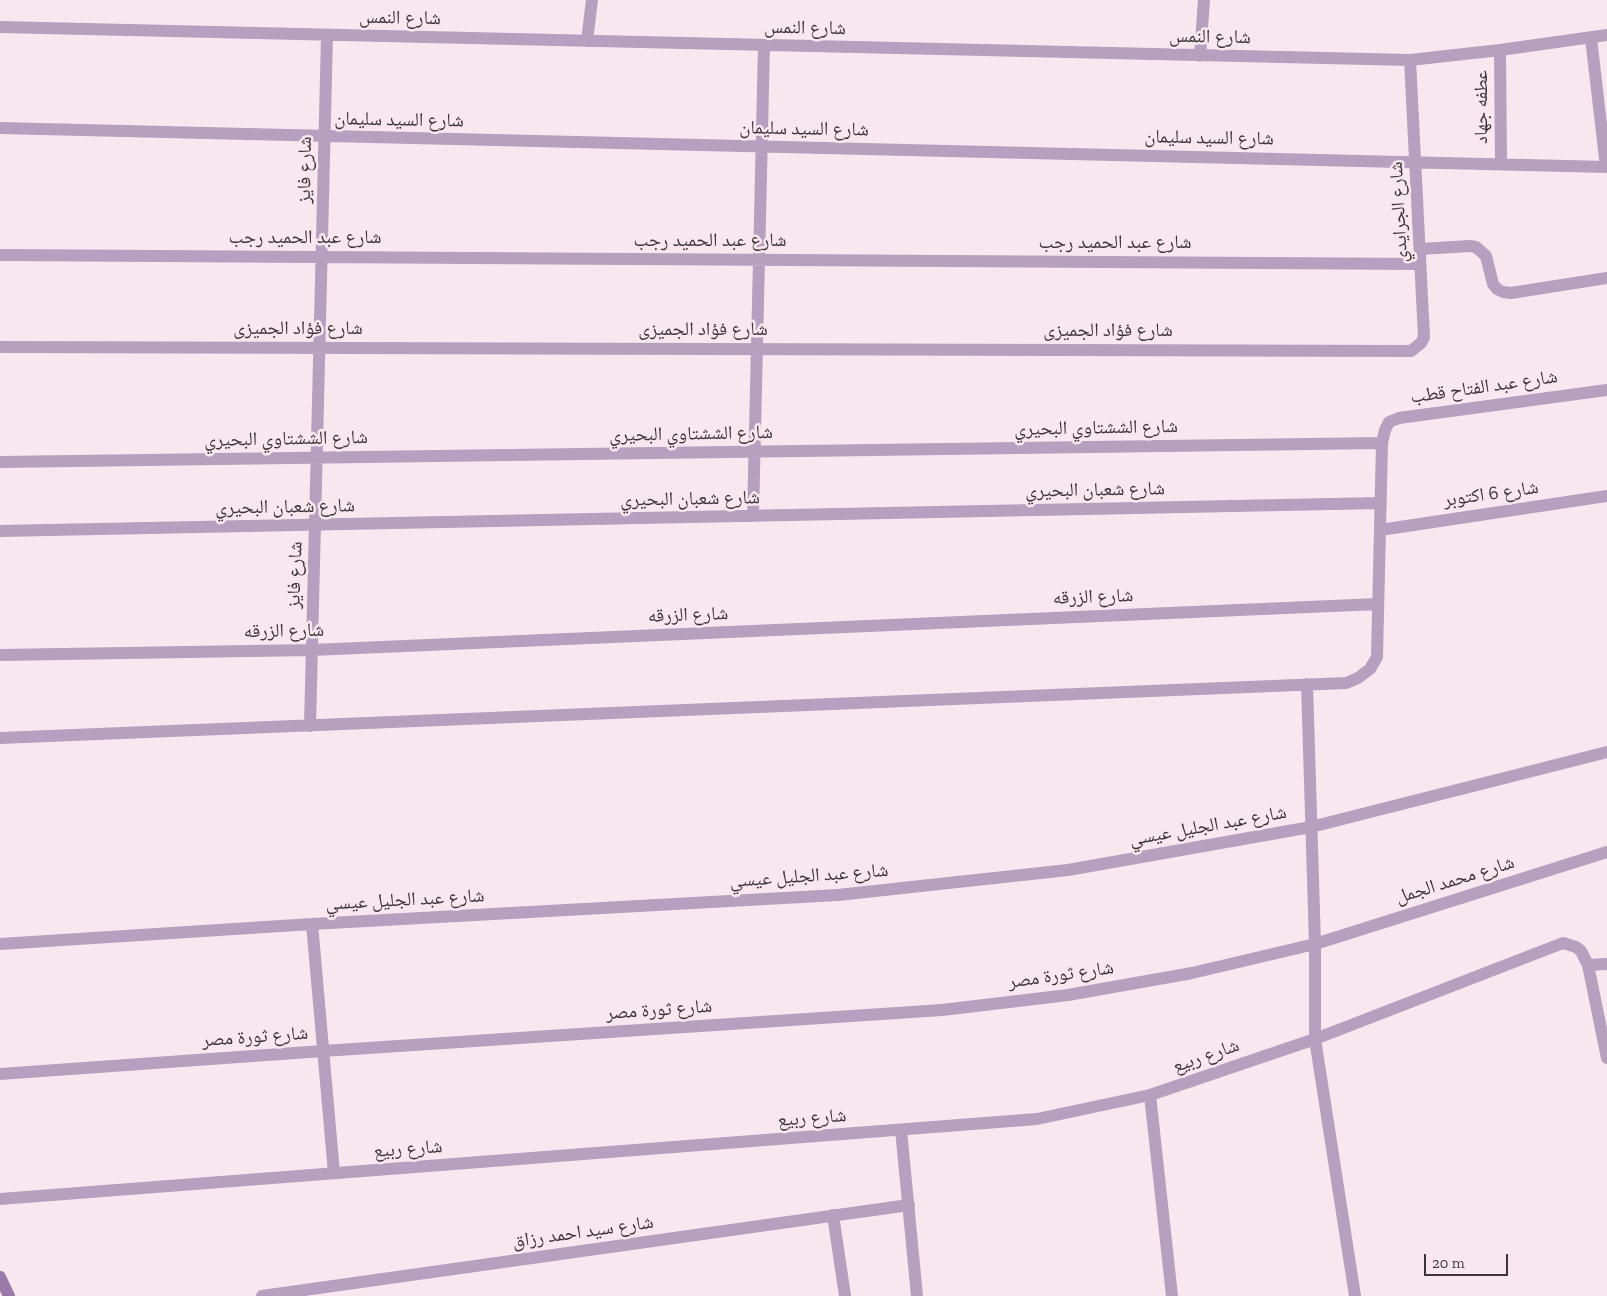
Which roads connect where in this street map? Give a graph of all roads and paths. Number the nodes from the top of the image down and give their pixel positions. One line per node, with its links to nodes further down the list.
1 (592, 0): 7 (street)
2 (1204, 0): 10 (street)
3 (0, 27): 5 (street, شارع النمس)
4 (1607, 35): 6 (street, شارع النمس)
5 (327, 36): 7 (street, شارع النمس); 13 (street, شارع فايز)
6 (1591, 38): 9 (street, شارع النمس); 17 (street)
7 (587, 41): 8 (street, شارع النمس)
8 (764, 46): 10 (street, شارع النمس); 14 (street)
9 (1500, 50): 11 (street, شارع النمس); 16 (street, عطفه جهاد)
10 (1200, 56): 11 (street, شارع النمس)
11 (1410, 60): 15 (street, شارع الجرايدي)
12 (0, 128): 13 (street, شارع السيد سليمان)
13 (324, 137): 14 (street, شارع السيد سليمان); 20 (street, شارع فايز)
14 (761, 147): 15 (street, شارع السيد سليمان); 21 (street)
15 (1416, 161): 16 (street, شارع السيد سليمان); 18 (street, شارع الجرايدي)
16 (1501, 164): 17 (street, شارع السيد سليمان)
17 (1607, 167)
18 (1420, 248): 22 (street, شارع الجرايدي); 23 (street)
19 (0, 255): 20 (street, شارع عبد الحميد رجب)
20 (322, 257): 21 (street, شارع عبد الحميد رجب); 25 (street, شارع فايز)
21 (759, 260): 22 (street, شارع عبد الحميد رجب); 26 (street)
22 (1420, 264): 27 (street, شارع الجرايدي)
23 (1607, 278)
24 (0, 347): 25 (street, شارع فؤاد الجميزى)
25 (319, 348): 26 (street, شارع فؤاد الجميزى); 31 (street, شارع فايز)
26 (757, 349): 27 (street, شارع فؤاد الجميزى); 30 (street)
27 (1405, 351)
28 (1607, 390): 29 (street, شارع عبد الفتاح قطب)
29 (1382, 443): 30 (street, شارع الششتاوي البحيري); 34 (street)
30 (754, 452): 31 (street, شارع الششتاوي البحيري); 35 (street)
31 (316, 457): 32 (street, شارع الششتاوي البحيري); 36 (street, شارع فايز)
32 (0, 462)
33 (1607, 496): 37 (street, شارع 6 اكتوبر)
34 (1381, 503): 35 (street, شارع شعبان البحيري); 37 (street)
35 (753, 516): 36 (street, شارع شعبان البحيري)
36 (315, 525): 38 (street, شارع شعبان البحيري); 40 (street, شارع فايز)
37 (1380, 530): 39 (street)
38 (0, 531)
39 (1378, 604): 40 (street, شارع الزرقه); 42 (street)
40 (312, 650): 41 (street, شارع الزرقه); 43 (street, شارع فايز)
41 (0, 655)
42 (1306, 684): 43 (street); 46 (street)
43 (310, 726): 44 (street)
44 (0, 738)
45 (1607, 752): 46 (street, شارع عبد الجليل عيسي)
46 (1311, 827): 48 (street, شارع عبد الجليل عيسي); 50 (street)
47 (1607, 852): 50 (street, شارع محمد الجمل)
48 (312, 924): 49 (street, شارع عبد الجليل عيسي); 54 (street)
49 (0, 944)
50 (1315, 944): 53 (street); 54 (street, شارع ثورة مصر)
51 (1607, 964): 52 (street)
52 (1588, 965): 53 (street, شارع ربيع); 55 (street)
53 (1315, 1039): 57 (street, شارع ربيع); 69 (street)
54 (323, 1051): 56 (street, شارع ثورة مصر); 59 (street)
55 (1607, 1058)
56 (0, 1074)
57 (1150, 1095): 58 (street, شارع ربيع); 68 (street)
58 (901, 1130): 59 (street, شارع ربيع); 61 (street)
59 (334, 1174): 60 (street, شارع ربيع)
60 (0, 1199)
61 (909, 1205): 62 (street, شارع سيد احمد رزاق); 67 (street)
62 (833, 1215): 65 (street, شارع سيد احمد رزاق); 66 (street)
63 (0, 1277): 64 (main road)
64 (9, 1296)
65 (262, 1296)
66 (846, 1296)
67 (917, 1296)
68 (1172, 1296)
69 (1355, 1296)

